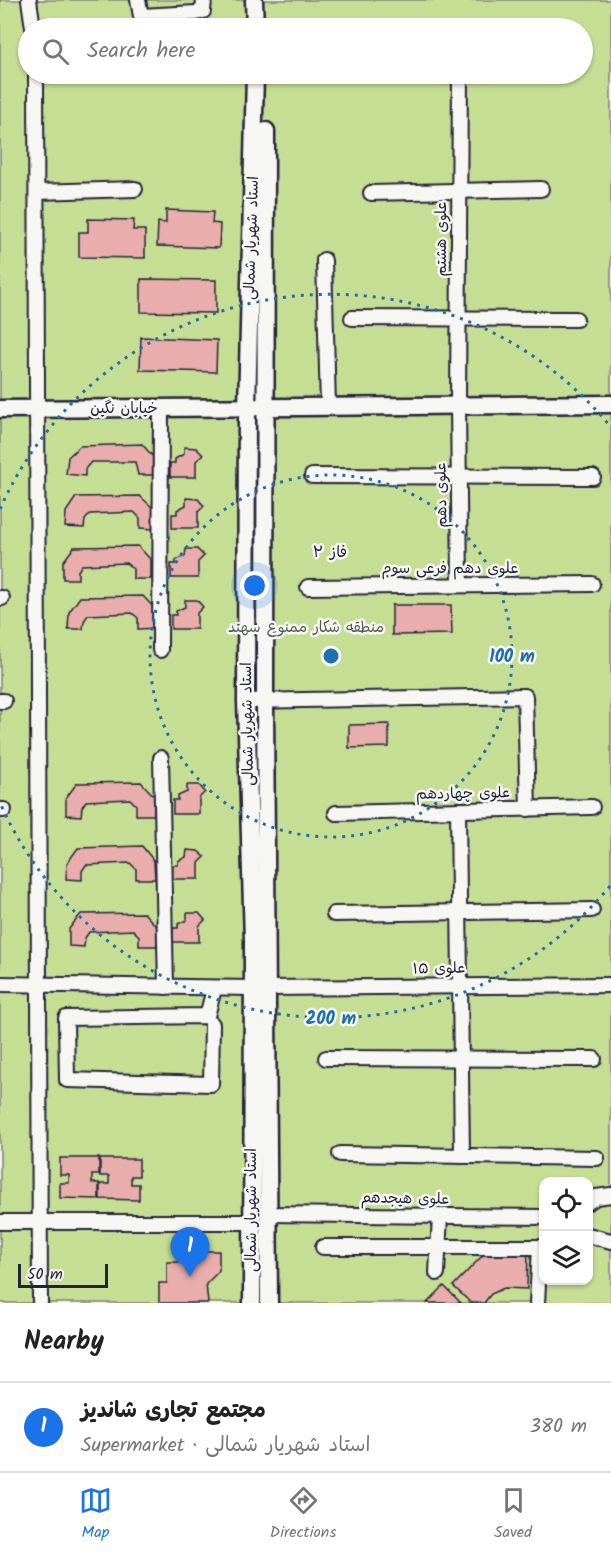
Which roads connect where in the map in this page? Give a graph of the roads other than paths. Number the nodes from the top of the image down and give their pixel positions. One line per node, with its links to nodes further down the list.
1 (29, 0): 6 (street)
2 (138, 0): 3 (street)
3 (204, 0)
4 (254, 0): 7 (street)
5 (266, 0): 8 (street)
6 (32, 18)
7 (255, 18)
8 (266, 18)
9 (36, 84): 15 (street)
10 (255, 84): 29 (street, استاد شهریار شمالی)
11 (266, 84): 25 (street, استاد شهریار شمالی)
12 (460, 84): 16 (street, علوی هشتم)
13 (135, 189): 15 (street)
14 (541, 189): 16 (street)
15 (38, 192): 27 (street)
16 (459, 192): 17 (street); 20 (street, علوی هشتم)
17 (371, 194)
18 (324, 260): 24 (street)
19 (352, 318): 20 (street)
20 (458, 319): 21 (street); 23 (street, علوی هشتم)
21 (576, 319)
22 (611, 404): 23 (street, خیابان نگین)
23 (458, 405): 24 (street, خیابان نگین); 31 (street, علوی دهم)
24 (328, 406): 25 (street, خیابان نگین)
25 (267, 408): 29 (street, خیابان نگین); 38 (street, استاد شهریار شمالی)
26 (0, 409): 27 (street, خیابان نگین)
27 (37, 409): 28 (street, خیابان نگین); 48 (street)
28 (161, 409): 29 (street, خیابان نگین); 36 (street)
29 (248, 409): 37 (street, استاد شهریار شمالی)
30 (312, 476): 31 (street)
31 (459, 477): 32 (street); 34 (street, علوی دهم)
32 (593, 477)
33 (592, 584): 34 (street, علوی دهم فرعی سوم)
34 (460, 585): 35 (street, علوی دهم فرعی سوم)
35 (308, 586)
36 (160, 650)
37 (246, 701): 38 (street); 52 (street, استاد شهریار شمالی)
38 (265, 701): 41 (street); 52 (street, استاد شهریار شمالی)
39 (161, 758): 51 (street)
40 (592, 807): 41 (street, علوی چهاردهم)
41 (528, 809): 42 (street, علوی چهاردهم)
42 (458, 810): 43 (street, علوی چهاردهم); 45 (street)
43 (336, 813)
44 (592, 910): 45 (street)
45 (459, 912): 46 (street); 49 (street)
46 (334, 914)
47 (0, 984): 48 (street, علوی ۱۵)
48 (39, 985): 51 (street, علوی ۱۵); 67 (street)
49 (459, 985): 50 (street, علوی ۱۵); 52 (street, علوی ۱۵); 57 (street)
50 (611, 985)
51 (166, 987): 53 (street, علوی ۱۵)
52 (260, 988): 53 (street, علوی ۱۵); 65 (street, استاد شهریار شمالی)
53 (214, 989): 54 (street)
54 (212, 1024)
55 (326, 1058): 57 (street)
56 (594, 1059): 57 (street)
57 (461, 1060): 59 (street)
58 (340, 1154): 59 (street)
59 (462, 1156): 60 (street)
60 (597, 1158)
61 (611, 1195): 62 (street)
62 (593, 1199)
63 (440, 1216): 64 (street, علوی هیجدهم); 65 (street, علوی هیجدهم); 71 (street)
64 (539, 1217)
65 (260, 1218): 67 (street, علوی هیجدهم); 74 (street, استاد شهریار شمالی); 75 (street, استاد شهریار شمالی)
66 (0, 1222): 67 (street, علوی هیجدهم)
67 (39, 1222): 73 (street)
68 (593, 1236): 69 (street)
69 (611, 1242)
70 (323, 1247): 71 (street)
71 (438, 1247): 72 (street); 76 (street)
72 (437, 1273)
73 (40, 1303)
74 (252, 1303)
75 (269, 1303)
76 (537, 1303)

